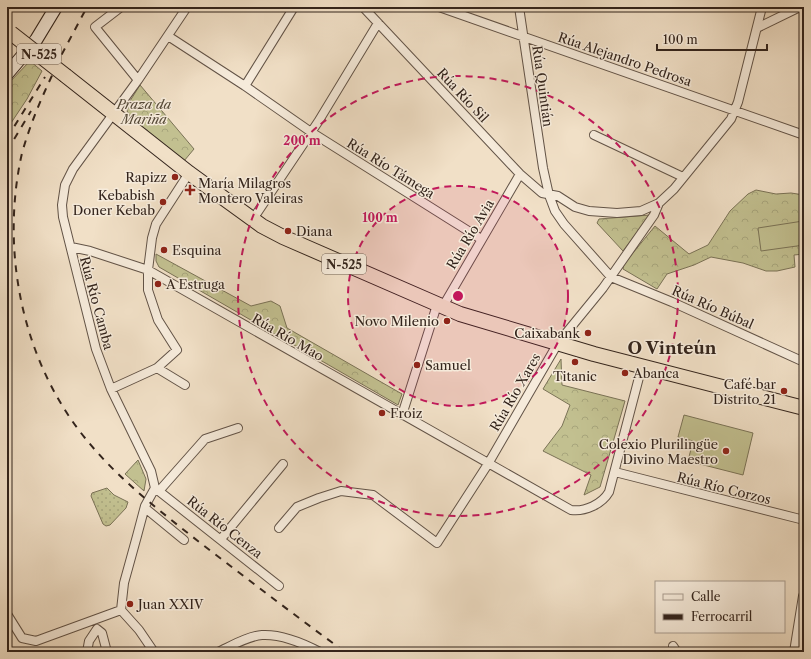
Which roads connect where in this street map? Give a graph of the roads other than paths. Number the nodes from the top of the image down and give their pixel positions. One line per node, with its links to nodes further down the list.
1 (56, 7): 15 (main road)
2 (121, 7): 16 (street)
3 (187, 7): 13 (street, Rúa Río Camba)
4 (294, 7): 17 (street)
5 (363, 7): 10 (street, Rúa Río Sil)
6 (439, 7): 14 (street, Rúa Alejandro Pedrosa)
7 (519, 7): 14 (street, Rúa Quintián)
8 (762, 7): 11 (street)
9 (800, 7): 11 (street)
10 (378, 23): 20 (street); 25 (street, Rúa Río Sil)
11 (757, 28): 18 (street)
12 (9, 31): 19 (highway, N-525, bridge)
13 (168, 36): 16 (street, Rúa Río Camba); 17 (street, Rúa Río Támega)
14 (524, 36): 18 (street, Rúa Alejandro Pedrosa); 23 (street, Rúa Quintián)
15 (7, 74)
16 (138, 80): 19 (street, Rúa Río Camba)
17 (245, 86): 20 (street, Rúa Río Támega)
18 (735, 111): 21 (street, Rúa Alejandro Pedrosa); 26 (street)
19 (114, 114): 24 (highway, N-525); 32 (street, Rúa Río Camba)
20 (311, 132): 30 (street); 31 (street, Rúa Río Támega)
21 (804, 135)
22 (594, 136): 26 (street)
23 (543, 168): 27 (street, Rúa Quintián); 28 (street, Rúa Quintián)
24 (189, 173): 30 (highway, N-525); 33 (street)
25 (520, 174): 27 (street, Rúa Río Sil); 31 (street, Rúa Río Avia)
26 (683, 177): 29 (street)
27 (548, 195): 28 (street, Rúa Río Sil); 34 (street)
28 (558, 196): 29 (street)
29 (660, 203): 34 (street, Rúa Río Xares)
30 (253, 219): 35 (highway, N-525)
31 (481, 239): 35 (street, Rúa Río Avia)
32 (70, 247): 33 (street, Rúa Río Mao); 41 (street, Rúa Río Camba)
33 (148, 270): 39 (street); 43 (street, Rúa Río Mao)
34 (611, 276): 36 (street, Rúa Río Xares); 37 (street, Rúa Río Búbal)
35 (439, 306): 36 (highway, N-525); 43 (street, Rúa Río Avia)
36 (558, 343): 38 (highway, N-525); 46 (street, Rúa Río Xares)
37 (804, 362)
38 (642, 366): 42 (highway, N-525); 47 (street, Rúa Río Mao)
39 (157, 368): 40 (street); 41 (street)
40 (185, 385)
41 (111, 389): 48 (street, Rúa Río Camba)
42 (804, 408)
43 (402, 415): 46 (street, Rúa Río Mao)
44 (238, 428): 48 (street)
45 (283, 464): 52 (street)
46 (488, 464): 47 (street, Rúa Río Mao); 51 (street, Rúa Río Xares)
47 (615, 472): 50 (street, Rúa Río Corzos)
48 (157, 490): 49 (street); 52 (street, Rúa Río Cenza)
49 (146, 505): 53 (street); 56 (street)
50 (804, 520)
51 (279, 528)
52 (221, 539): 54 (street, Rúa Río Cenza)
53 (184, 540)
54 (280, 586)
55 (804, 596): 65 (street)
56 (121, 610): 58 (street); 62 (street)
57 (7, 614): 58 (street)
58 (97, 618): 59 (street)
59 (97, 629): 60 (street); 61 (street)
60 (87, 652)
61 (107, 652)
62 (154, 652)
63 (218, 652): 64 (street)
64 (318, 652)
65 (795, 652)

